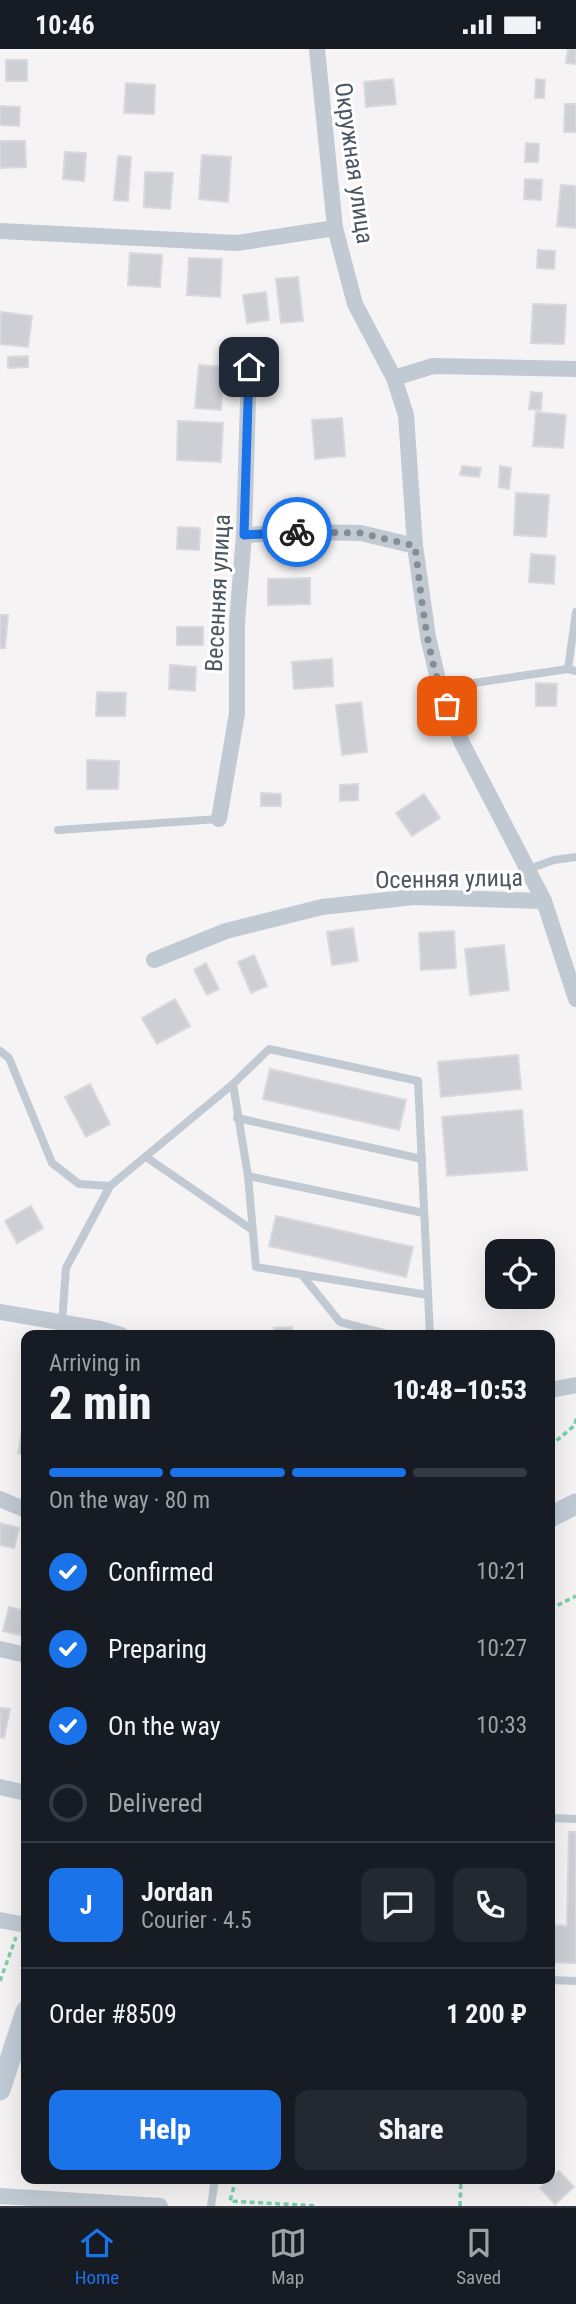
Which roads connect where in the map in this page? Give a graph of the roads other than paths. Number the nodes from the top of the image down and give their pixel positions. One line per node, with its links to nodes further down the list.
1 (317, 49): 2 (street, Окружная улица)
2 (335, 228): 3 (street); 6 (street, Окружная улица)
3 (0, 232)
4 (249, 367): 7 (street, Весенняя улица)
5 (576, 369): 6 (street)
6 (394, 378): 8 (street, Окружная улица)
7 (244, 535): 8 (street); 12 (street, Весенняя улица)
8 (415, 546): 11 (street, Окружная улица)
9 (576, 612): 10 (lane)
10 (572, 670): 11 (lane)
11 (440, 688): 15 (street, Осенняя улица)
12 (219, 819): 13 (lane)
13 (58, 830)
14 (576, 857): 15 (lane)
15 (529, 869): 16 (street, Осенняя улица)
16 (544, 901): 17 (street, Осенняя улица); 18 (street, Осенняя улица)
17 (154, 960)
18 (576, 999)
19 (0, 1051): 25 (lane)
20 (233, 1084): 21 (lane); 22 (lane); 23 (lane)
21 (237, 1118): 23 (lane); 24 (lane)
22 (146, 1157): 25 (lane); 27 (lane)
23 (422, 1159): 26 (lane)
24 (248, 1176): 26 (lane); 27 (lane)
25 (110, 1186): 31 (lane)
26 (424, 1213): 29 (lane)
27 (251, 1229): 28 (lane)
28 (302, 1275): 29 (lane); 33 (lane)
29 (428, 1296): 34 (lane)
30 (0, 1312): 31 (street)
31 (62, 1323): 32 (street)
32 (104, 1330)
33 (371, 1330)
34 (430, 1330)
35 (576, 1385): 36 (street)
36 (555, 1389)
37 (0, 1499): 39 (street)
38 (576, 1504): 40 (main road)
39 (21, 1508)
40 (555, 1514)
41 (0, 1649): 42 (street)
42 (21, 1654)
43 (0, 1787): 44 (street)
44 (21, 1792)
45 (555, 1818): 46 (lane)
46 (576, 1819)
47 (0, 1920): 48 (street)
48 (21, 1924)
49 (555, 1980): 50 (lane)
50 (576, 1981)
51 (21, 2025): 52 (main road)
52 (1, 2081)
53 (214, 2184): 56 (lane)
54 (0, 2196): 55 (street)
55 (160, 2206)
56 (211, 2206)

